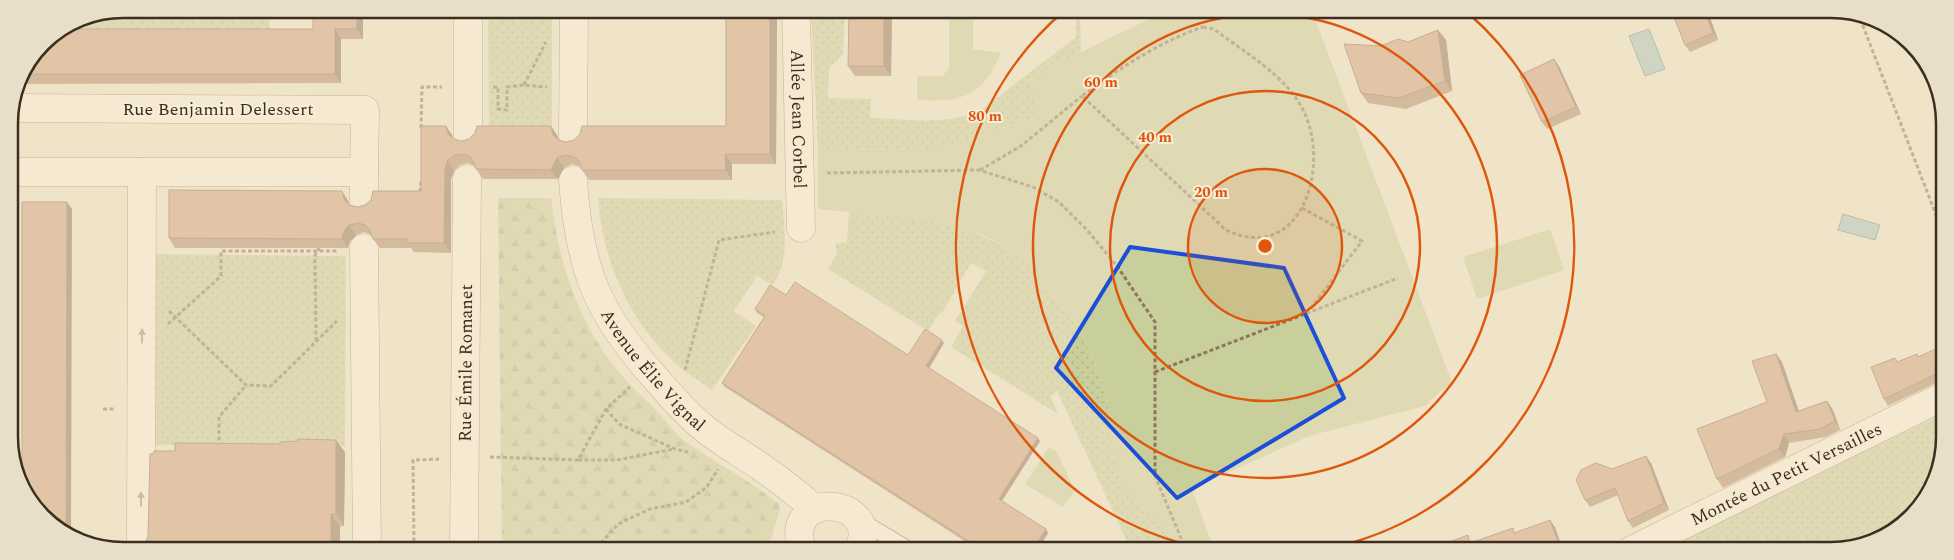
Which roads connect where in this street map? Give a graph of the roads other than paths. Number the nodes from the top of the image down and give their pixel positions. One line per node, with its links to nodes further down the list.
1 (468, 18): 5 (street)
2 (574, 18): 6 (street)
3 (796, 18): 13 (street, Allée Jean Corbel)
4 (19, 108): 9 (street, Rue Benjamin Delessert)
5 (468, 135)
6 (573, 136)
7 (18, 172): 8 (street)
8 (142, 172): 9 (street); 18 (street, one-way to 8)
9 (364, 172): 12 (street, Rue Benjamin Delessert)
10 (467, 179): 20 (street, Rue Émile Romanet)
11 (573, 180): 16 (street, Avenue Élie Vignal)
12 (364, 201)
13 (793, 229)
14 (353, 250): 19 (street)
15 (1936, 400): 24 (street, Montée du Petit Versailles)
16 (815, 509): 17 (street); 21 (street)
17 (856, 518): 22 (street); 23 (lane)
18 (142, 542)
19 (366, 542)
20 (464, 542)
21 (801, 542)
22 (862, 542)
23 (896, 542)
24 (1648, 542)

